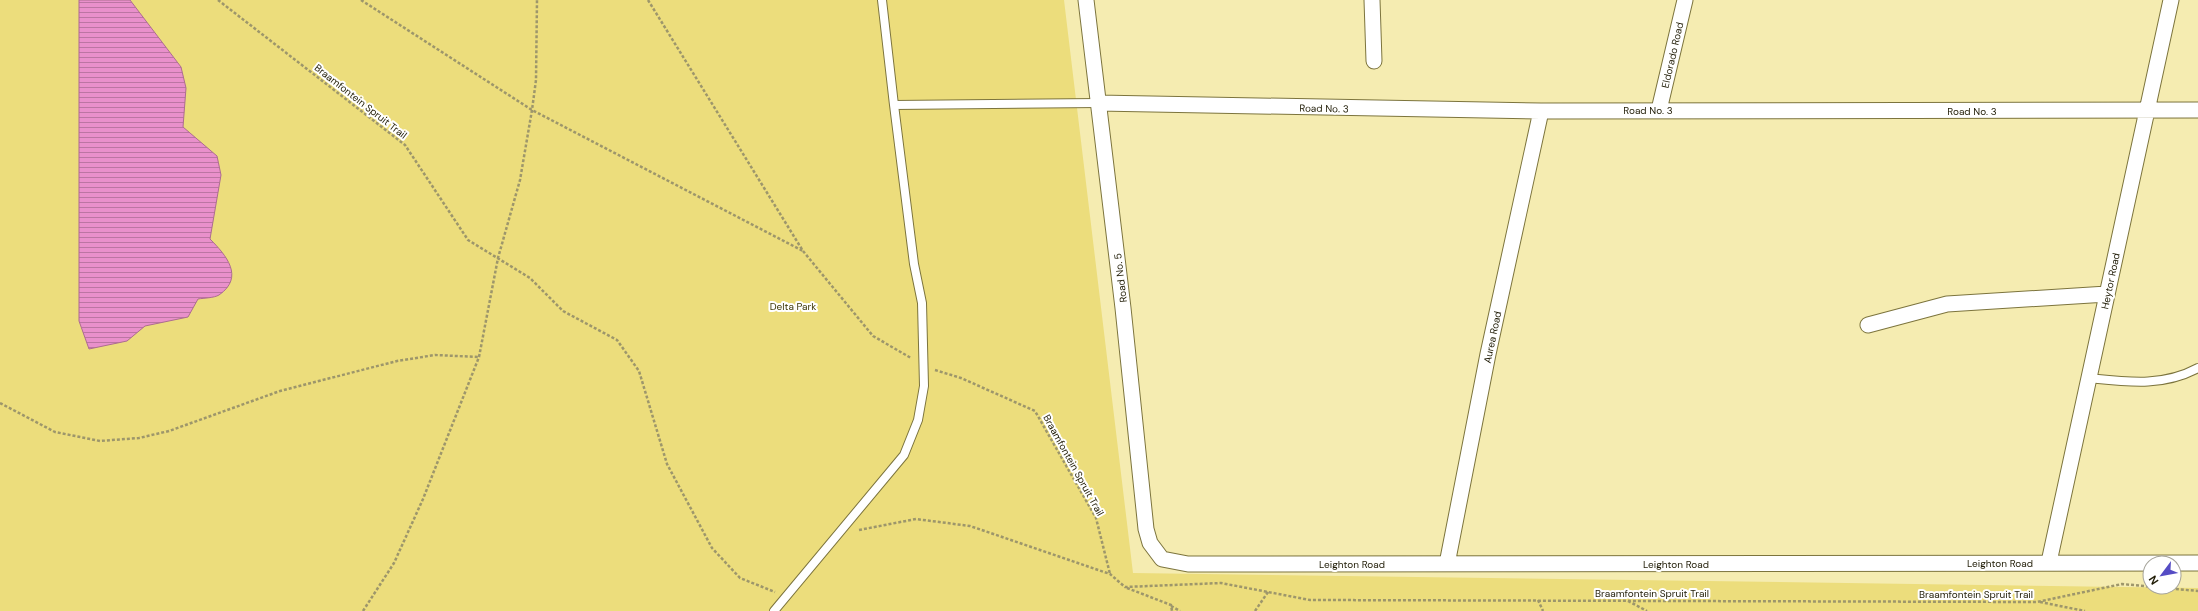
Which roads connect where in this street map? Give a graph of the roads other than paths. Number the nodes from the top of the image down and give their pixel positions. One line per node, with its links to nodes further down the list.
1 (882, 0): 8 (lane)
2 (1086, 0): 7 (street, Road No. 5)
3 (1372, 0): 6 (street)
4 (1685, 0): 10 (street, Eldorado Road)
5 (2171, 0): 11 (street, Heytor Road)
6 (1374, 61)
7 (1098, 103): 8 (lane); 9 (street, Road No. 3); 17 (street, Road No. 5)
8 (894, 106): 21 (lane)
9 (1541, 110): 10 (street, Road No. 3); 20 (street, Aurea Road)
10 (1659, 110): 11 (street, Road No. 3)
11 (2148, 110): 12 (street, Road No. 3); 13 (street, Heytor Road)
12 (2198, 110)
13 (2107, 294): 14 (street); 16 (street, Heytor Road)
14 (1868, 325)
15 (2198, 368): 16 (lane)
16 (2089, 378): 18 (street, Heytor Road)
17 (1157, 554): 20 (street, Leighton Road)
18 (2048, 562): 19 (street, Leighton Road); 20 (street, Leighton Road)
19 (2198, 563)
20 (1447, 564)
21 (774, 611)

